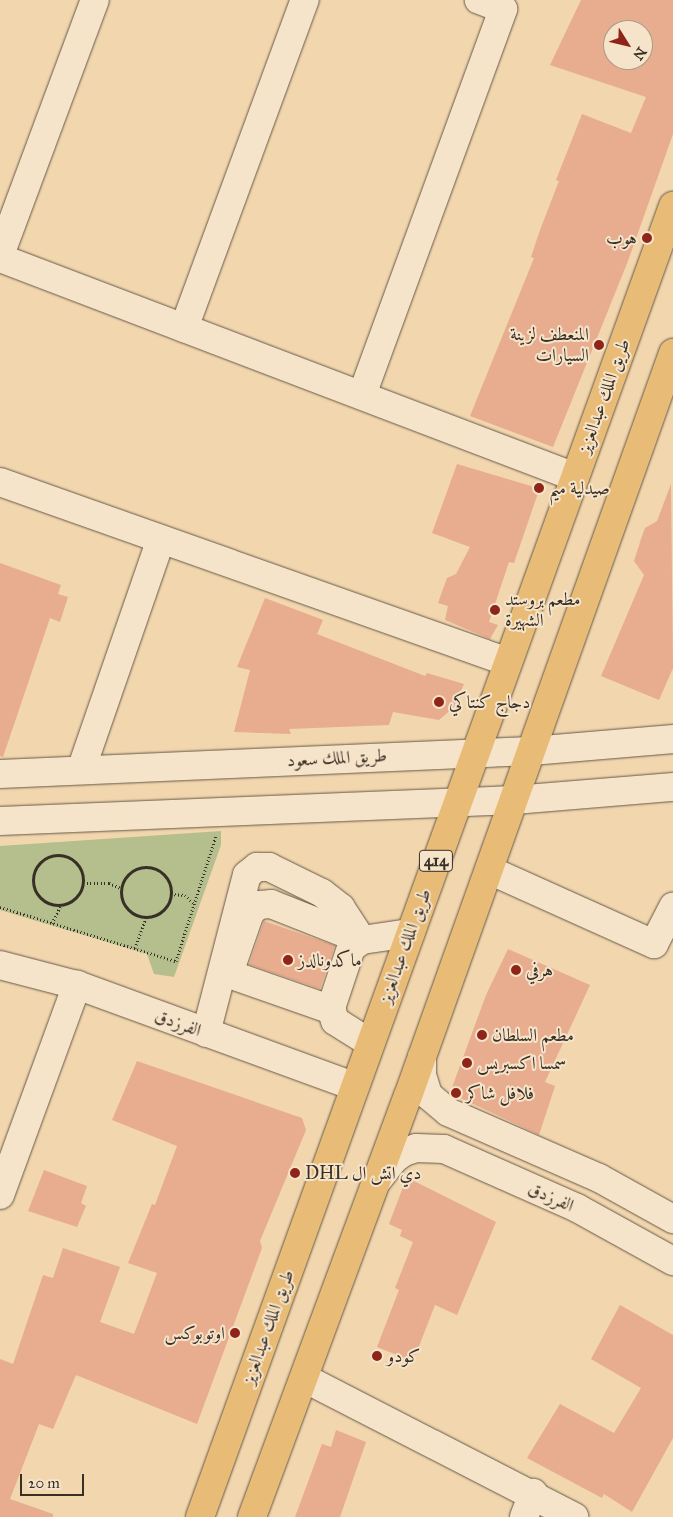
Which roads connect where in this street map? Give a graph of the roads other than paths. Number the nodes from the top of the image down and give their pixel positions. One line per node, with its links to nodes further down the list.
1 (95, 0): 5 (street)
2 (305, 0): 6 (street)
3 (496, 3): 8 (street)
4 (673, 206): 9 (highway, طريق الملك عبدالعزيز / 414)
5 (0, 256): 6 (street)
6 (184, 328): 8 (street)
7 (671, 368): 15 (highway)
8 (362, 395): 9 (street)
9 (575, 477): 12 (highway, طريق الملك عبدالعزيز / 414)
10 (0, 482): 11 (street)
11 (160, 539): 12 (street); 16 (street)
12 (508, 662): 14 (highway, طريق الملك عبدالعزيز / 414)
13 (673, 739): 15 (street, طريق الملك سعود)
14 (476, 751): 15 (street, طريق الملك سعود); 16 (street, طريق الملك سعود); 20 (highway, طريق الملك عبدالعزيز / 414)
15 (531, 751): 19 (highway)
16 (81, 770): 17 (street, طريق الملك سعود)
17 (0, 774)
18 (673, 787): 19 (street)
19 (514, 800): 20 (street); 24 (highway)
20 (458, 801): 21 (street); 26 (highway, طريق الملك عبدالعزيز / 414)
21 (33, 819): 22 (street); 23 (street)
22 (0, 820)
23 (0, 830)
24 (489, 870): 25 (street); 33 (highway)
25 (673, 907)
26 (410, 933): 27 (street); 32 (highway, طريق الملك عبدالعزيز / 414)
27 (362, 940): 30 (street); 30 (street); 31 (street)
28 (0, 965): 29 (street, الفرزدق)
29 (77, 985): 31 (street, الفرزدق); 36 (street)
30 (332, 1010): 32 (street)
31 (206, 1033): 34 (street, الفرزدق)
32 (370, 1043): 34 (highway, طريق الملك عبدالعزيز / 414)
33 (422, 1057): 35 (highway); 37 (street, الفرزدق)
34 (355, 1087): 41 (highway, طريق الملك عبدالعزيز / 414)
35 (377, 1180): 38 (street, الفرزدق); 39 (highway)
36 (0, 1195)
37 (673, 1219)
38 (673, 1261)
39 (304, 1378): 40 (street); 42 (highway)
40 (529, 1505): 43 (street)
41 (200, 1517)
42 (252, 1517)
43 (574, 1517)

